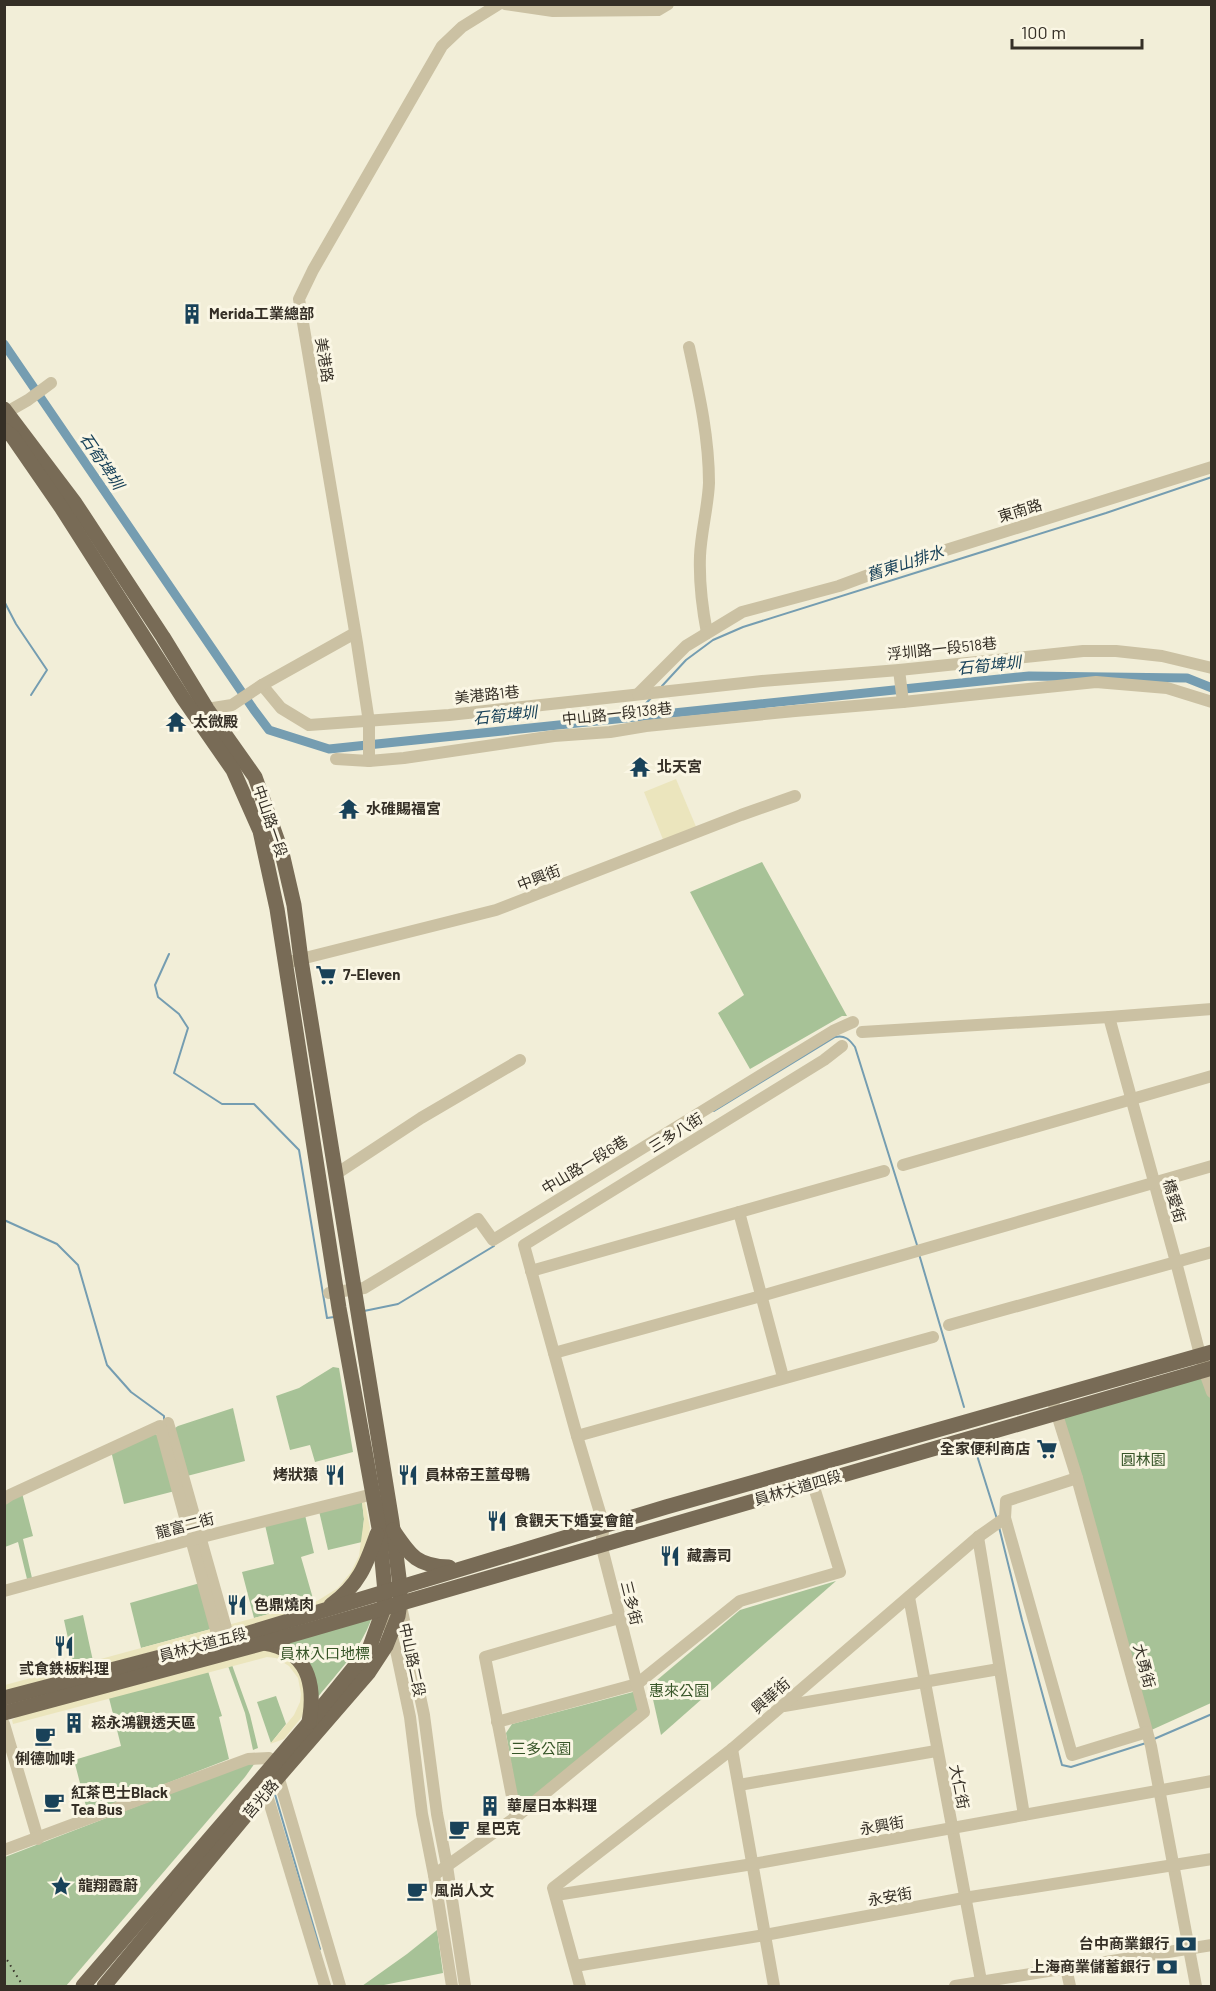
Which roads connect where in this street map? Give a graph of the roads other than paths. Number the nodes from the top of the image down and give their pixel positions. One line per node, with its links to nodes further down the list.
1 (499, 4): 9 (street, 美港路)
2 (505, 4): 3 (street)
3 (668, 4)
4 (690, 348): 10 (street)
5 (51, 383): 6 (street)
6 (6, 410): 18 (main road, 中山路一段)
7 (4, 430): 15 (main road, 中山路一段)
8 (1212, 467): 10 (street, 東南路)
9 (355, 633): 13 (street); 19 (street, 美港路)
10 (707, 633): 14 (street)
11 (1212, 668): 12 (street, 浮圳路一段518巷)
12 (899, 670): 14 (street, 浮圳路一段518巷); 16 (street)
13 (258, 687): 18 (street); 19 (street, 美港路1巷)
14 (644, 694): 19 (street, 美港路1巷)
15 (183, 698): 18 (street); 23 (main road, 中山路一段)
16 (903, 702): 17 (street, 中山路一段138巷); 21 (street, 中山路一段138巷)
17 (1212, 702)
18 (207, 709): 23 (main road, 中山路一段)
19 (369, 722): 21 (street, 美港路)
20 (336, 759): 21 (street, 中山路一段138巷)
21 (369, 761)
22 (795, 796): 23 (street, 中興街)
23 (293, 961): 35 (main road, 中山路一段); 44 (main road, 中山路一段)
24 (1212, 1009): 25 (street)
25 (1109, 1017): 27 (street); 31 (street, 橋愛街)
26 (853, 1022): 42 (street, 中山路一段6巷)
27 (862, 1032)
28 (842, 1046): 38 (street, 三多八街)
29 (520, 1060): 35 (street)
30 (1212, 1076): 31 (street)
31 (1132, 1100): 32 (street); 36 (street, 橋愛街)
32 (903, 1165)
33 (1212, 1166): 36 (street)
34 (884, 1171): 37 (street)
35 (336, 1174): 42 (main road, 中山路一段)
36 (1153, 1182): 40 (street, 橋愛街); 43 (street)
37 (739, 1212): 41 (street); 43 (street)
38 (524, 1245): 41 (street, 三多街)
39 (1212, 1251): 40 (street)
40 (1176, 1262): 45 (street); 50 (street, 橋愛街)
41 (531, 1270): 49 (street, 三多街)
42 (354, 1289): 44 (street, 中山路一段6巷); 46 (main road, 中山路一段)
43 (761, 1296): 49 (street); 51 (street)
44 (335, 1298): 47 (main road, 中山路一段)
45 (949, 1325)
46 (360, 1334): 63 (main road, 中山路二段)
47 (345, 1337): 59 (main road, 中山路二段)
48 (933, 1337): 51 (street)
49 (555, 1353): 55 (street, 三多街)
50 (1207, 1361): 52 (street, 橋愛街); 53 (main road, 員林大道四段); 54 (main road, 員林大道四段)
51 (783, 1377): 55 (street)
52 (1212, 1392)
53 (1052, 1397): 54 (street, 大勇街); 56 (main road, 員林大道四段)
54 (1056, 1414): 57 (street, 大勇街); 58 (main road, 員林大道四段)
55 (576, 1436): 62 (street, 三多街)
56 (809, 1466): 58 (street); 62 (main road, 員林大道四段)
57 (1077, 1478): 61 (street); 90 (street, 大勇街)
58 (813, 1484): 66 (main road, 員林大道四段); 81 (street)
59 (373, 1494): 63 (main road, 中山路二段); 65 (street, 龍富二街)
60 (4, 1498): 65 (street)
61 (1001, 1521): 64 (street, 興華街); 90 (street)
62 (604, 1526): 66 (street, 三多街); 67 (main road, 員林大道四段)
63 (386, 1529): 67 (main road); 68 (main road, 中山路二段); 70 (main road, 中山路二段); 74 (main road)
64 (978, 1537): 71 (street, 興華街); 79 (street)
65 (195, 1539): 69 (street, 龍富二街); 77 (street)
66 (601, 1544): 72 (main road, 員林大道四段); 75 (street, 三多街)
67 (461, 1567): 68 (main road, 員林大道四段)
68 (400, 1586): 70 (main road, 員林大道五段); 72 (main road, 中山路二段)
69 (4, 1591)
70 (385, 1592): 73 (main road, 中山路二段); 74 (main road, 員林大道五段)
71 (909, 1597): 80 (street, 大仁街); 82 (street, 興華街)
72 (400, 1603): 73 (main road, 員林大道四段); 76 (main road, 莒光路); 106 (street, 中山路二段)
73 (384, 1608): 76 (street, 中山路二段); 78 (main road, 員林大道五段); 88 (main road, 莒光路)
74 (309, 1615): 77 (main road, 員林大道五段)
75 (619, 1618): 81 (street, 三多街); 87 (street)
76 (392, 1634): 94 (main road, 莒光路); 108 (street, 中山路二段)
77 (224, 1640): 83 (main road, 員林大道五段)
78 (264, 1643): 86 (main road, 員林大道五段); 88 (main road)
79 (999, 1669): 80 (street); 99 (street)
80 (925, 1682): 84 (street); 92 (street, 大仁街)
81 (637, 1684): 87 (street); 100 (street, 三多街)
82 (805, 1686): 84 (street); 85 (street, 興華街)
83 (4, 1698)
84 (815, 1701): 85 (street)
85 (782, 1707): 91 (street, 興華街)
86 (4, 1713)
87 (497, 1722): 100 (street)
88 (309, 1723): 93 (main road, 莒光路)
89 (4, 1724): 102 (street)
90 (1149, 1738): 98 (street, 大勇街)
91 (732, 1749): 97 (street); 109 (street, 興華街)
92 (936, 1751): 97 (street); 101 (street, 大仁街)
93 (274, 1762): 94 (street); 96 (main road, 莒光路); 102 (street)
94 (279, 1777): 96 (main road, 莒光路); 120 (street)
95 (1212, 1781): 98 (street, 永興街)
96 (264, 1784): 117 (main road, 莒光路); 118 (main road, 莒光路); 119 (street)
97 (739, 1785): 105 (street)
98 (1160, 1790): 99 (street, 永興街); 107 (street, 大勇街)
99 (1024, 1815): 101 (street, 永興街)
100 (516, 1817): 106 (street, 三多街)
101 (952, 1828): 105 (street, 永興街); 110 (street, 大仁街)
102 (38, 1839): 103 (street)
103 (4, 1850)
104 (1212, 1859): 107 (street, 永安街)
105 (753, 1864): 109 (street, 永興街); 111 (street)
106 (447, 1866): 108 (street, 三多街); 122 (street, 中山路二段)
107 (1172, 1866): 110 (street, 永安街); 113 (street, 大勇街)
108 (434, 1875): 121 (street, 中山路二段)
109 (555, 1892): 114 (street)
110 (964, 1898): 111 (street, 永安街); 116 (street, 大仁街)
111 (765, 1935): 114 (street, 永安街); 124 (street)
112 (1212, 1945): 113 (street)
113 (1188, 1948): 115 (street); 127 (street, 大勇街)
114 (575, 1966): 123 (street)
115 (1066, 1968): 116 (street); 126 (street)
116 (981, 1984): 125 (street)
117 (83, 1986)
118 (104, 1986)
119 (325, 1986)
120 (340, 1986)
121 (452, 1986)
122 (465, 1986)
123 (580, 1986)
124 (774, 1986)
125 (955, 1986)
126 (1070, 1986)
127 (1196, 1986)

